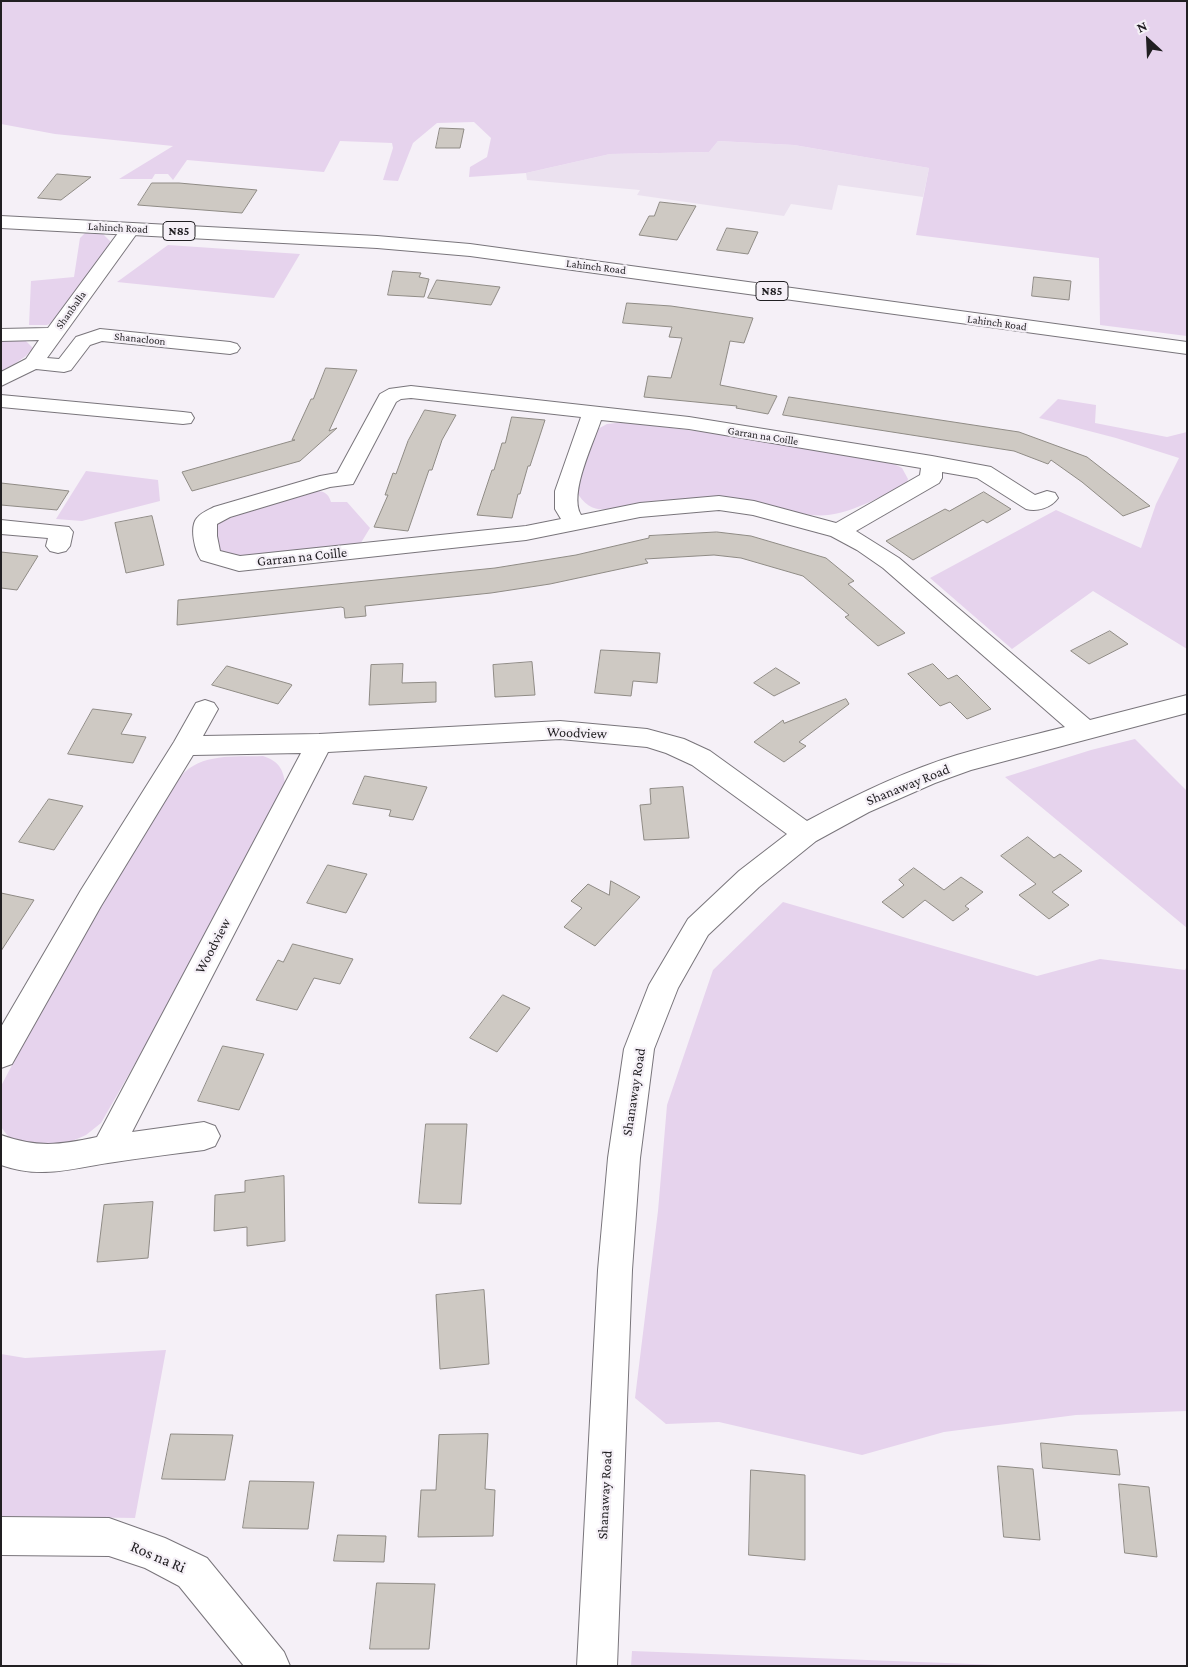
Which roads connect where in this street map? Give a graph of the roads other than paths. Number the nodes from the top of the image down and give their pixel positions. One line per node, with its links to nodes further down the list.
1 (1, 222): 2 (street, Lahinch Road / N85)
2 (131, 229): 3 (street, Shanballa); 6 (street, Lahinch Road / N85)
3 (54, 334): 4 (street); 7 (street, Shanballa)
4 (1, 336)
5 (230, 348): 9 (street, Shanacloon)
6 (1187, 348)
7 (33, 363): 8 (street, Shanballa); 9 (street)
8 (1, 380)
9 (52, 385): 10 (street); 12 (street)
10 (1, 401)
11 (593, 413): 13 (street, Garran na Coille); 15 (street); 15 (street, Garran na Coille)
12 (183, 418)
13 (932, 463): 14 (street, Garran na Coille); 17 (street)
14 (1047, 498)
15 (575, 524): 17 (street, Garran na Coille)
16 (1, 527): 18 (street)
17 (839, 531): 21 (street, Garran na Coille)
18 (58, 546)
19 (1187, 704): 21 (street, Shanaway Road)
20 (205, 710): 23 (street)
21 (1084, 730): 24 (street, Shanaway Road)
22 (319, 743): 23 (street, Woodview); 24 (street, Woodview); 28 (street, Woodview)
23 (185, 746): 25 (street)
24 (806, 834): 31 (street, Shanaway Road)
25 (1, 1055)
26 (204, 1136): 28 (street)
27 (1, 1149): 28 (street)
28 (107, 1149)
29 (1, 1536): 30 (street, Ros na Ri)
30 (270, 1666)
31 (597, 1666)

